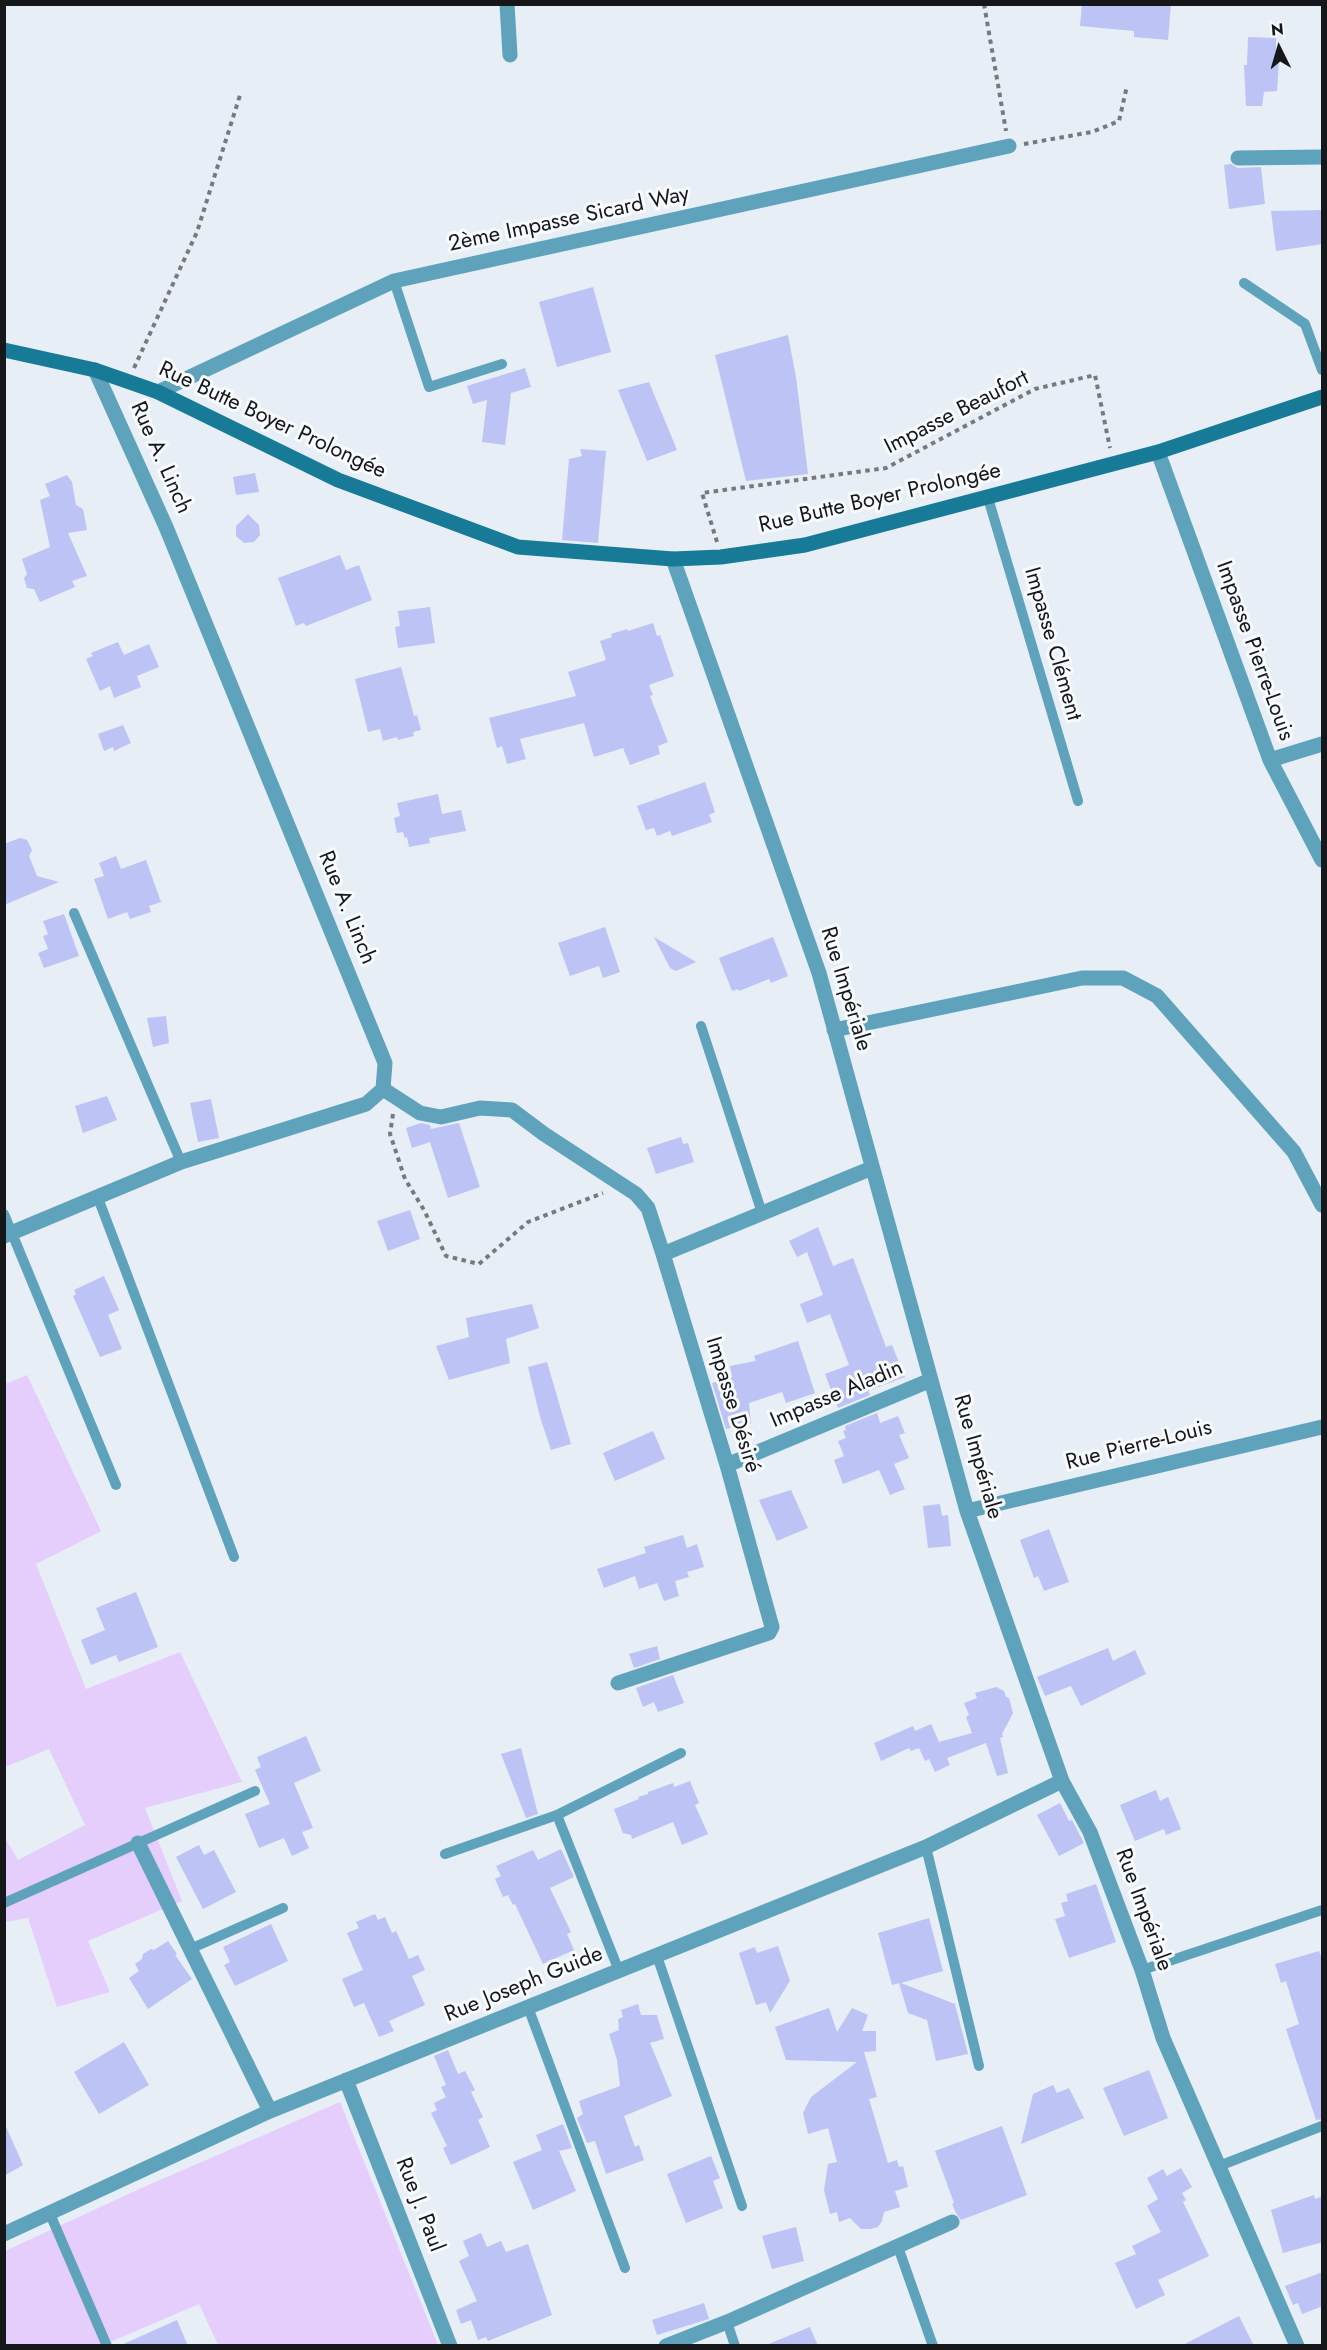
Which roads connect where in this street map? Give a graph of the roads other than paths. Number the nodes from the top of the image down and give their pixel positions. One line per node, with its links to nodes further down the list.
1 (507, 4): 2 (street)
2 (510, 55)
3 (1009, 147): 6 (street, 2ème Impasse Sicard Way)
4 (1238, 158): 5 (street)
5 (1323, 158)
6 (394, 281): 9 (lane); 12 (street, 2ème Impasse Sicard Way)
7 (1244, 283): 11 (lane)
8 (4, 351): 10 (street, Rue Butte Boyer Prolongée)
9 (502, 364)
10 (95, 370): 12 (street, Rue Butte Boyer Prolongée); 24 (street, Rue A. Linch)
11 (1323, 370)
12 (158, 392): 16 (street, Rue Butte Boyer Prolongée)
13 (1323, 397): 14 (street, Rue Butte Boyer Prolongée)
14 (1158, 452): 15 (street, Rue Butte Boyer Prolongée); 18 (street, Impasse Pierre-Louis)
15 (988, 498): 16 (street, Rue Butte Boyer Prolongée); 19 (lane, Impasse Clément)
16 (673, 559): 23 (street, Rue Impériale)
17 (1323, 744): 18 (street)
18 (1270, 760): 20 (street, Impasse Pierre-Louis)
19 (1078, 801)
20 (1323, 860)
21 (74, 913): 25 (lane)
22 (701, 1026): 29 (lane)
23 (834, 1030): 26 (street, Rue Impériale); 28 (street)
24 (389, 1093): 25 (street); 32 (street, Impasse Désiré)
25 (181, 1162): 27 (street)
26 (872, 1168): 29 (street); 33 (street, Rue Impériale)
27 (98, 1198): 31 (street); 38 (lane)
28 (1323, 1205)
29 (762, 1213): 32 (street)
30 (4, 1214): 31 (lane)
31 (8, 1235): 36 (lane)
32 (663, 1254): 35 (street, Impasse Désiré)
33 (932, 1380): 35 (street, Impasse Aladin); 37 (street, Rue Impériale)
34 (1323, 1426): 37 (street, Rue Pierre-Louis)
35 (727, 1465): 39 (street, Impasse Désiré)
36 (116, 1485)
37 (967, 1511): 41 (street, Rue Impériale)
38 (234, 1557)
39 (618, 1683)
40 (681, 1753): 43 (lane)
41 (1062, 1781): 45 (street, Rue Joseph Guide); 52 (street, Rue Impériale)
42 (255, 1791): 44 (lane)
43 (557, 1815): 46 (lane); 53 (lane)
44 (138, 1843): 47 (lane); 50 (street)
45 (926, 1846): 51 (street, Rue Joseph Guide); 55 (lane)
46 (445, 1854)
47 (4, 1903)
48 (283, 1908): 50 (lane)
49 (1323, 1910): 52 (lane)
50 (190, 1949): 57 (street)
51 (657, 1956): 53 (street, Rue Joseph Guide); 60 (lane)
52 (1142, 1970): 59 (street, Rue Impériale)
53 (619, 1971): 54 (street, Rue Joseph Guide)
54 (528, 2007): 56 (street, Rue Joseph Guide); 65 (lane)
55 (979, 2066)
56 (346, 2080): 57 (street, Rue Joseph Guide); 68 (street, Rue J. Paul)
57 (270, 2111): 61 (street, Rue Joseph Guide)
58 (1323, 2126): 59 (lane)
59 (1219, 2166): 72 (street, Rue Impériale)
60 (742, 2206)
61 (50, 2214): 63 (street, Rue Joseph Guide); 67 (lane)
62 (952, 2222): 64 (street)
63 (4, 2234)
64 (898, 2247): 66 (street); 71 (lane)
65 (625, 2268)
66 (727, 2322): 69 (street); 70 (lane)
67 (107, 2346)
68 (450, 2346)
69 (666, 2346)
70 (735, 2346)
71 (933, 2346)
72 (1297, 2346)

